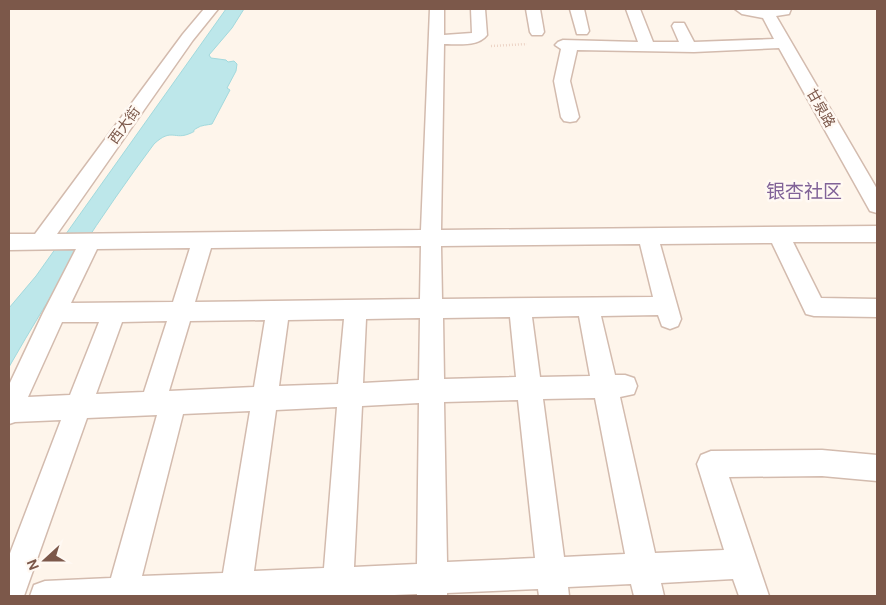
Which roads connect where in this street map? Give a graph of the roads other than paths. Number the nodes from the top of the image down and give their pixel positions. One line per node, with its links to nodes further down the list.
1 (211, 9): 26 (street, 西大街)
2 (437, 9): 13 (street)
3 (478, 9): 13 (street)
4 (533, 9): 12 (street)
5 (577, 9): 11 (street)
6 (633, 9): 15 (street)
7 (742, 9): 9 (street)
8 (784, 9): 9 (street)
9 (766, 11): 14 (street, 甘泉路)
10 (679, 26): 16 (street)
11 (582, 31)
12 (537, 32)
13 (436, 40): 22 (street)
14 (784, 43): 16 (street); 18 (street, 甘泉路)
15 (647, 46): 16 (street); 17 (street)
16 (689, 47)
17 (570, 118)
18 (877, 206)
19 (877, 234): 20 (street)
20 (779, 235): 21 (street); 29 (street)
21 (648, 236): 22 (street); 27 (street)
22 (431, 238): 23 (street); 30 (street)
23 (203, 240): 24 (street); 31 (street)
24 (91, 241): 26 (street); 32 (street)
25 (9, 242): 26 (street)
26 (46, 242)
27 (588, 307): 28 (street); 36 (street)
28 (520, 308): 30 (street); 37 (street)
29 (877, 308)
30 (432, 309): 31 (street); 38 (street)
31 (181, 312): 32 (street); 41 (street)
32 (54, 313): 43 (street)
33 (277, 319): 40 (street)
34 (355, 319): 39 (street)
35 (111, 320): 42 (street)
36 (615, 386): 37 (street); 46 (street)
37 (530, 388): 38 (street); 47 (street)
38 (432, 391): 39 (street); 48 (street)
39 (350, 395): 40 (street); 49 (street)
40 (266, 399): 41 (street); 50 (street)
41 (163, 403): 42 (street); 51 (street)
42 (80, 407): 43 (street); 52 (street)
43 (9, 411)
44 (877, 468): 45 (street)
45 (744, 564): 46 (street); 54 (street)
46 (647, 583): 47 (street)
47 (553, 584): 48 (street)
48 (432, 587): 49 (street)
49 (338, 589): 50 (street)
50 (236, 592): 51 (street)
51 (122, 593): 53 (street)
52 (9, 595)
53 (45, 596)
54 (754, 596)

